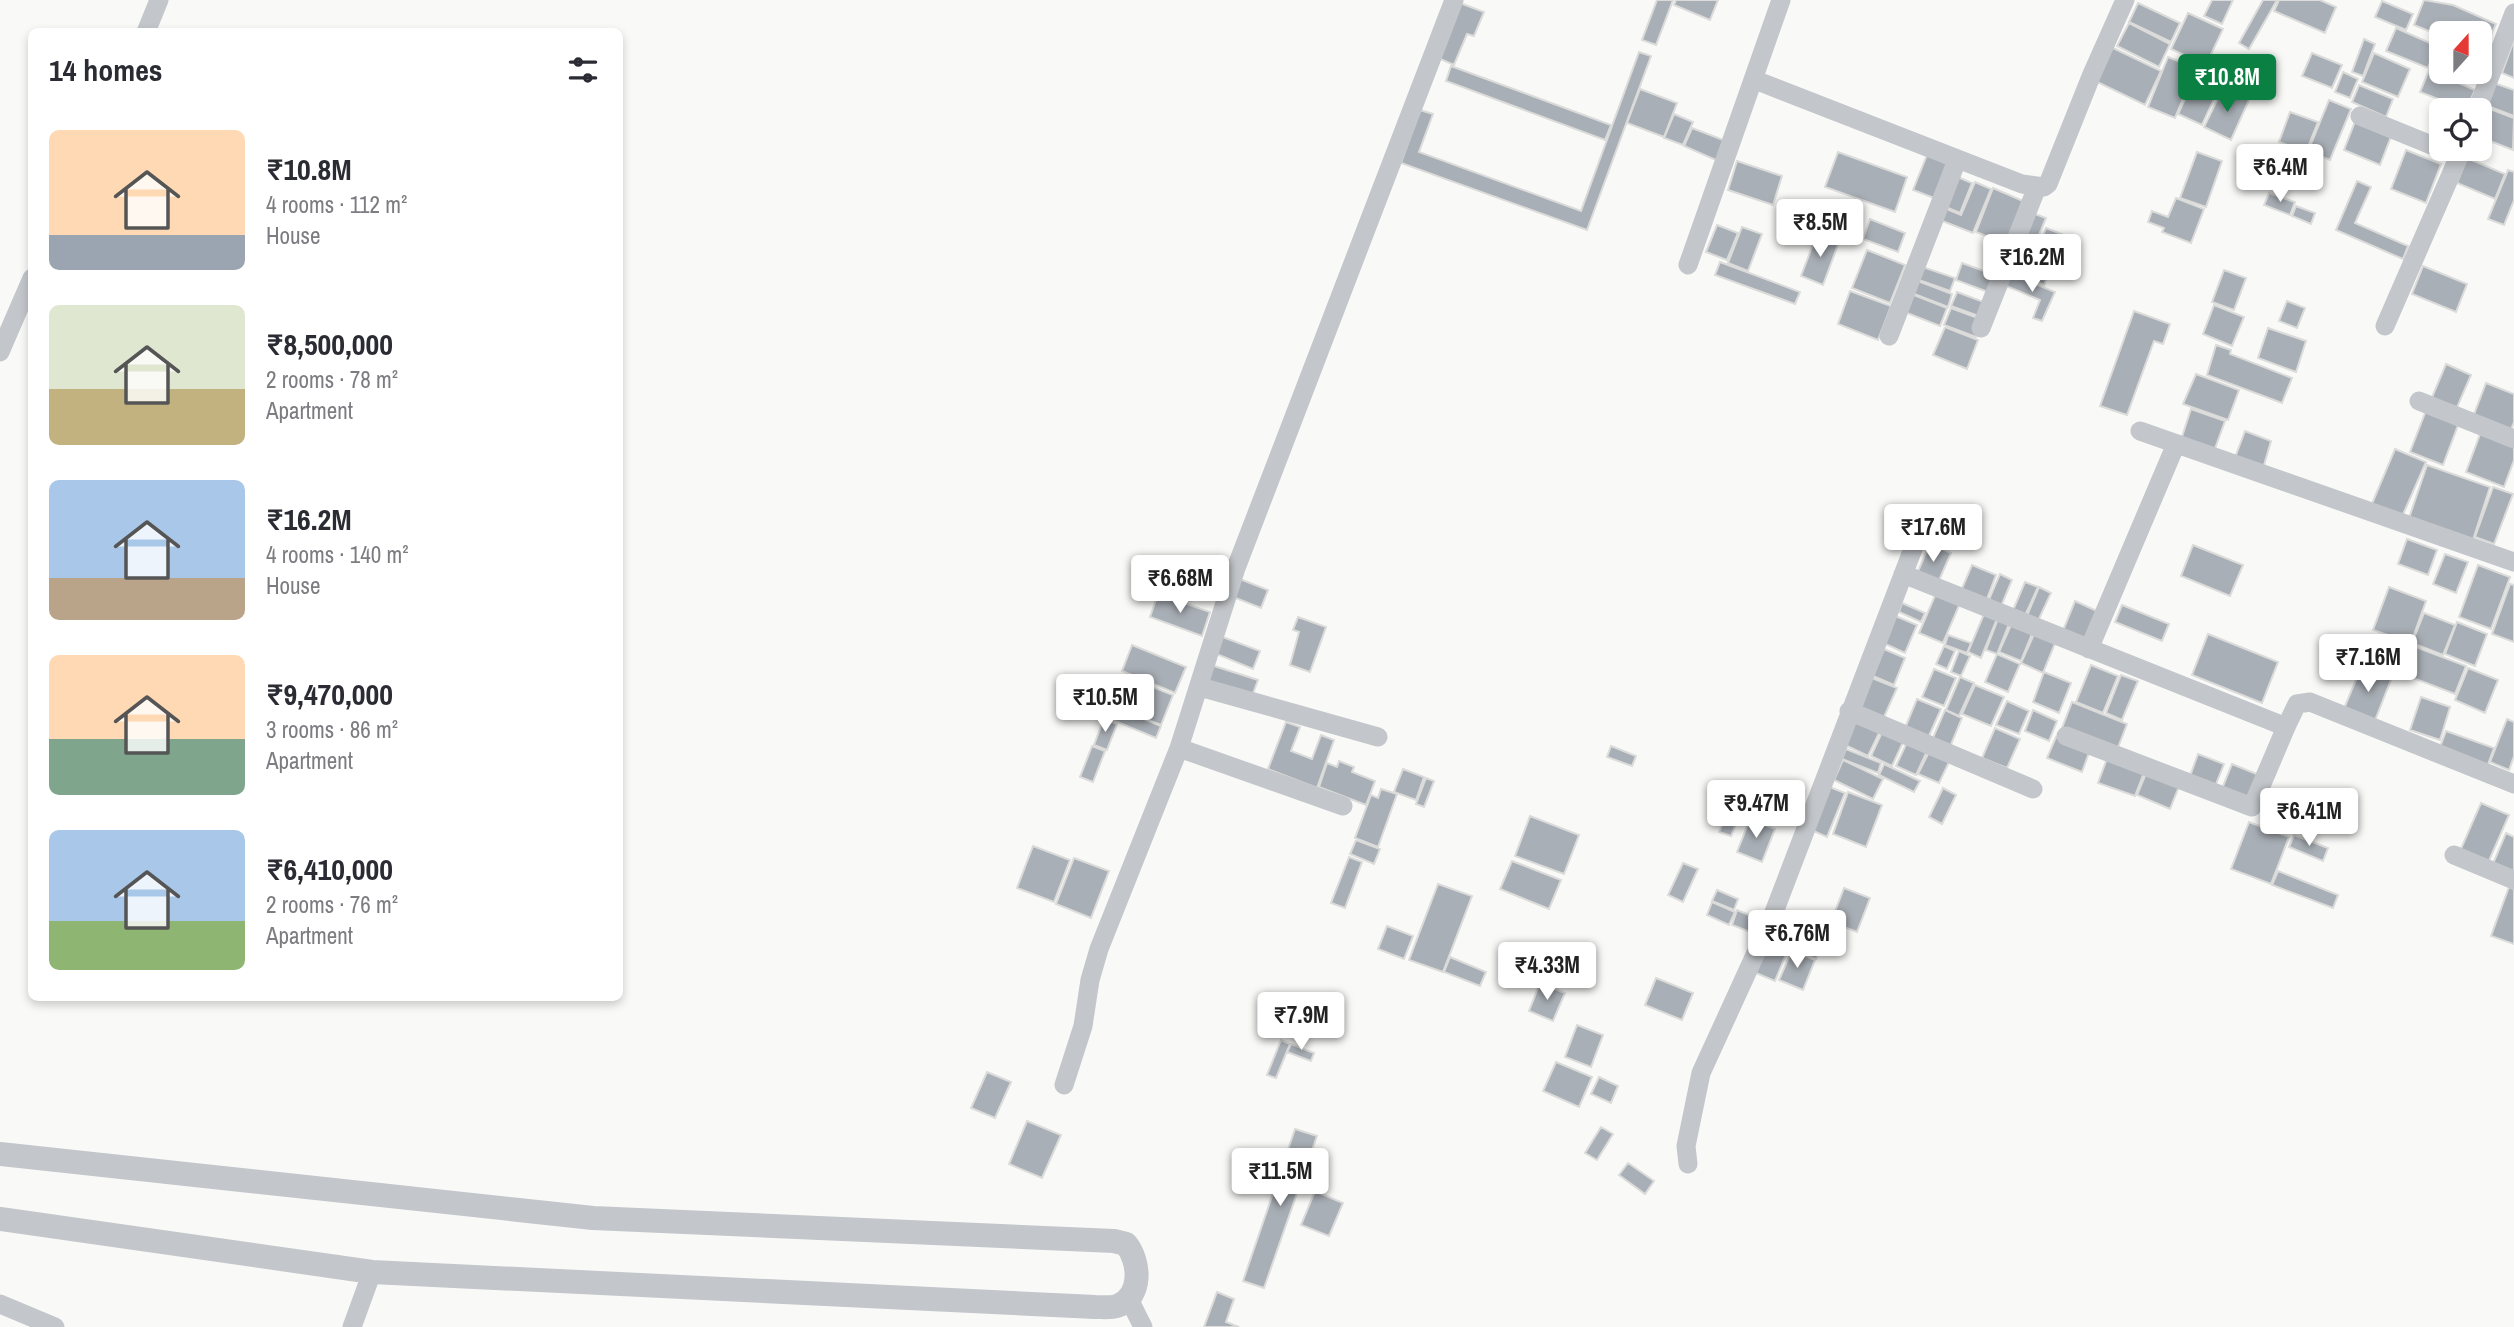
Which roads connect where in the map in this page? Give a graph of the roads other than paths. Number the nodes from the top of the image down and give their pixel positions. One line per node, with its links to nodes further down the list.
1 (159, 0): 6 (street)
2 (1454, 0): 28 (street)
3 (1781, 0): 7 (street)
4 (2125, 0): 13 (street)
5 (2514, 13): 8 (street)
6 (148, 28)
7 (1755, 80): 11 (street); 14 (street)
8 (2482, 98)
9 (2360, 116): 10 (street)
10 (2429, 143)
11 (1957, 160): 13 (street); 18 (street)
12 (2447, 161): 16 (street)
13 (2037, 187): 17 (street)
14 (1688, 265)
15 (28, 287): 19 (street)
16 (2385, 326)
17 (1981, 328)
18 (1889, 336)
19 (0, 352)
20 (2419, 401): 22 (street)
21 (2140, 431): 23 (street)
22 (2514, 439)
23 (2176, 444): 25 (street); 27 (street)
24 (1924, 520): 26 (street)
25 (2514, 562)
26 (1903, 574): 27 (street); 29 (street)
27 (2089, 649): 30 (street)
28 (1200, 687): 32 (street); 33 (street)
29 (1849, 712): 35 (street); 41 (street)
30 (2286, 727): 31 (street); 34 (street)
31 (2066, 736)
32 (1378, 737)
33 (1179, 748): 36 (street); 39 (street)
34 (2512, 778)
35 (2034, 789)
36 (1343, 806)
37 (2454, 855): 38 (street)
38 (2514, 880)
39 (1064, 1085)
40 (0, 1154): 44 (street)
41 (1688, 1164)
42 (0, 1219): 43 (street)
43 (372, 1272): 44 (street); 47 (street)
44 (1129, 1299): 48 (street)
45 (0, 1304): 46 (street)
46 (55, 1327)
47 (352, 1327)
48 (1143, 1327)

